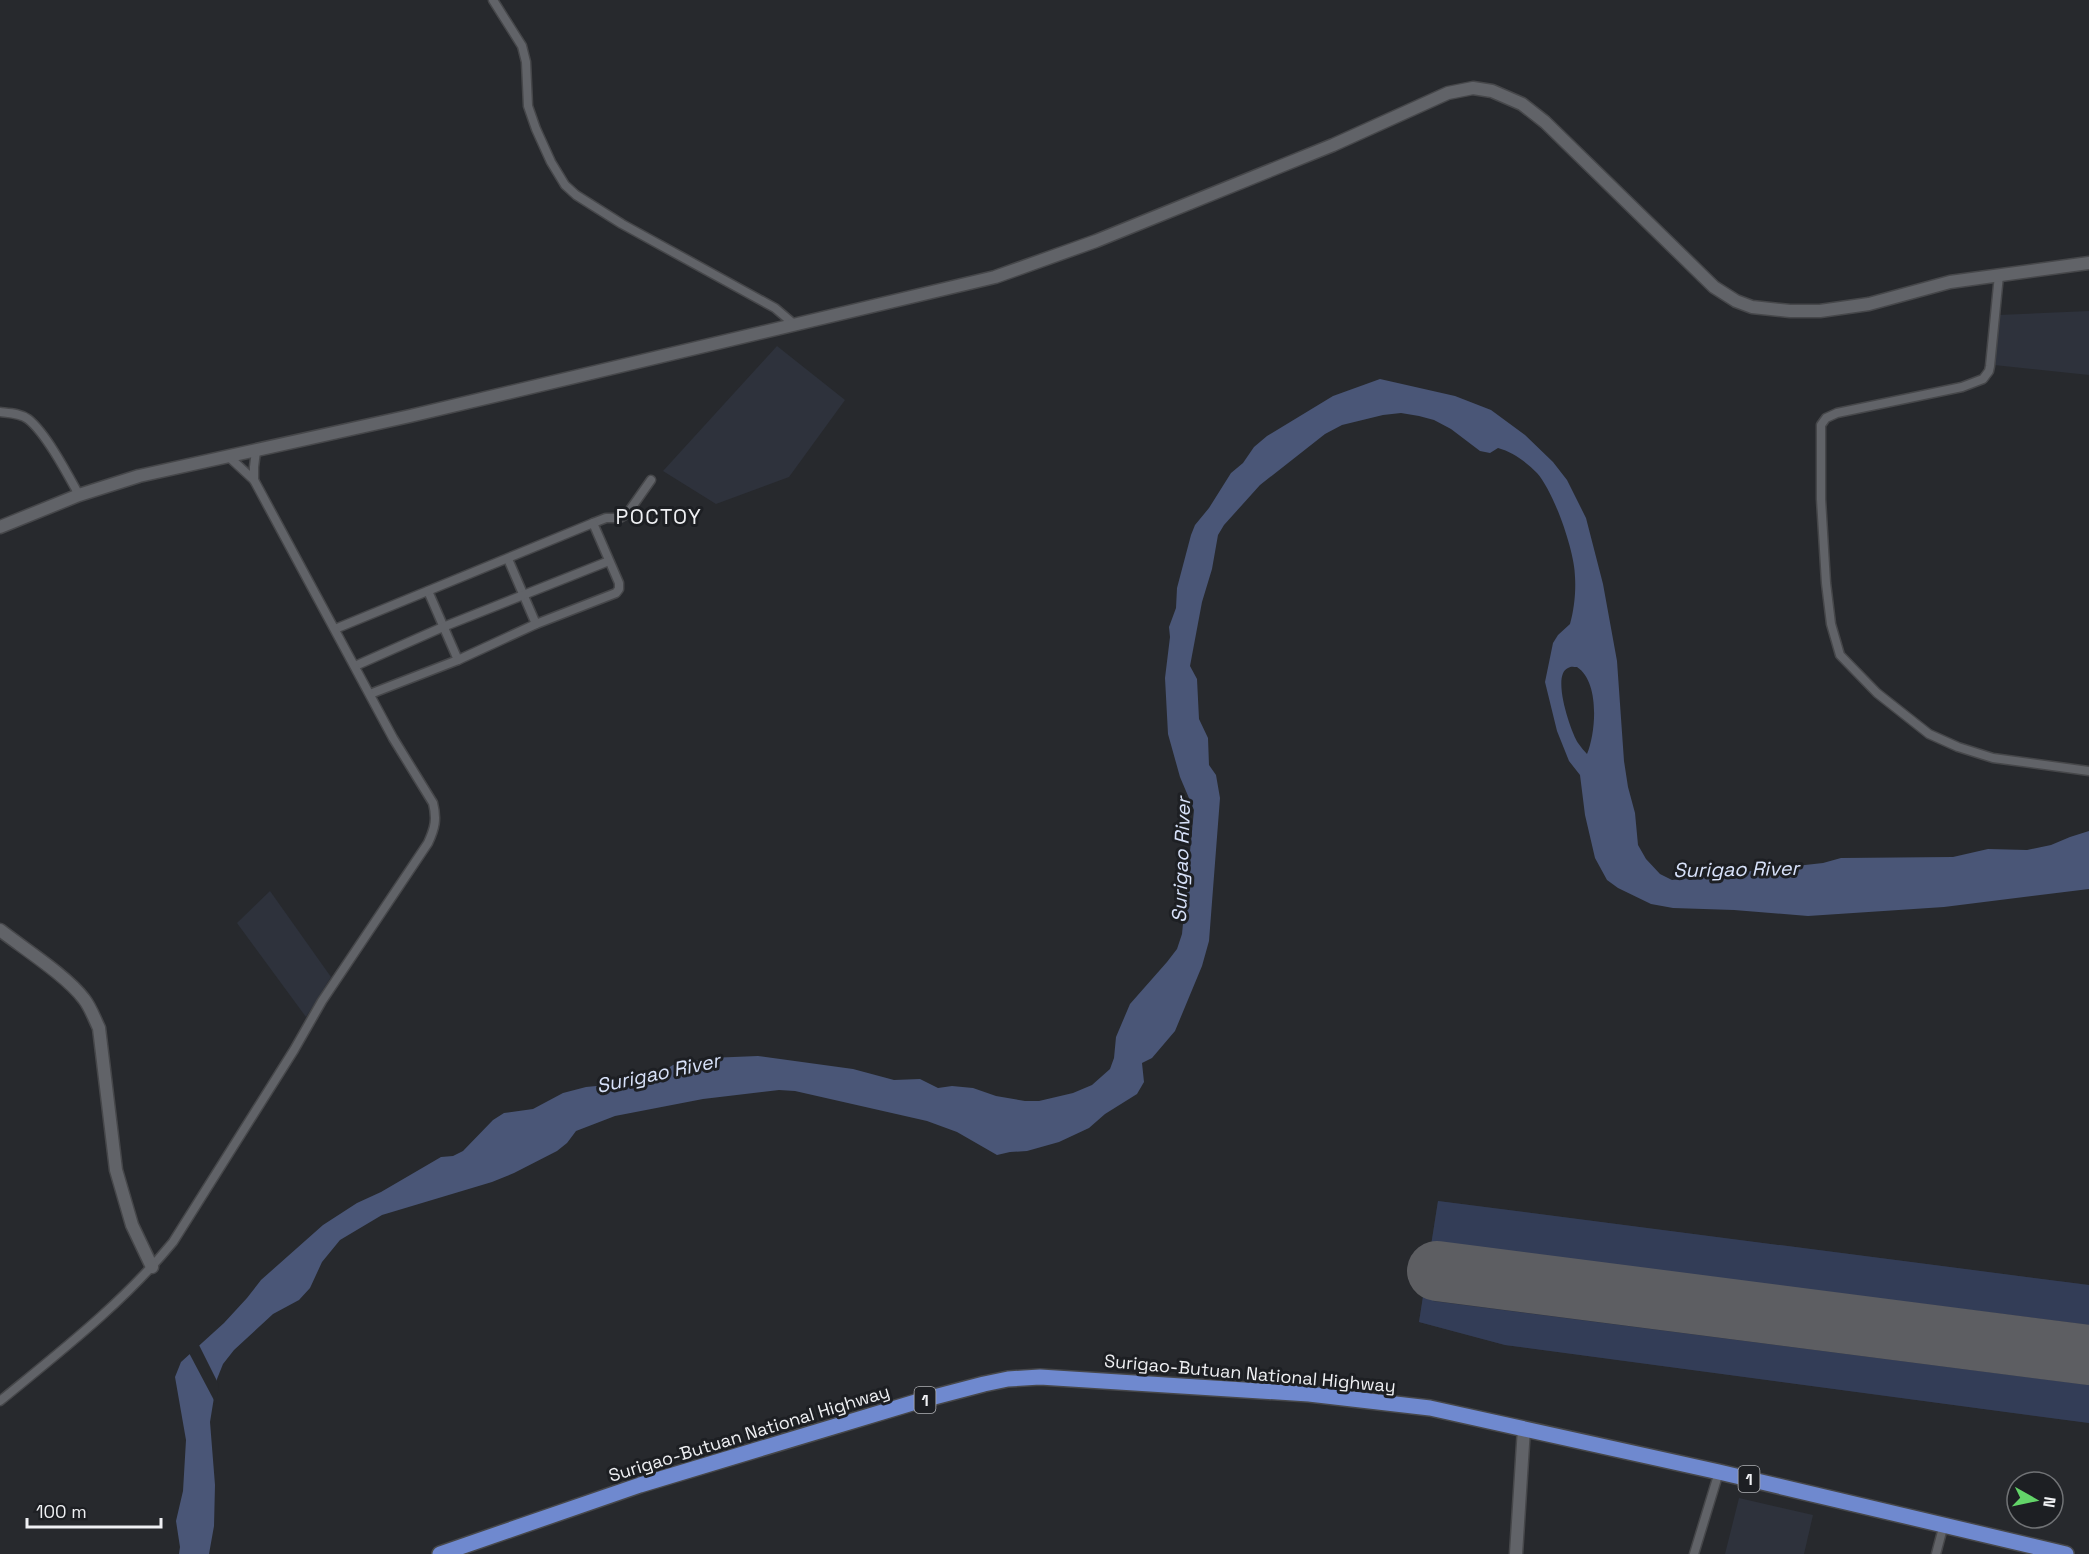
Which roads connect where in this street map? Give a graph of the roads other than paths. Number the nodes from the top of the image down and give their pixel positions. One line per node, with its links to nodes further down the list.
1 (493, 0): 4 (street)
2 (2089, 263): 3 (street)
3 (1999, 276): 4 (street); 23 (street)
4 (795, 325): 6 (street)
5 (0, 412): 10 (street)
6 (256, 451): 7 (street); 8 (street)
7 (230, 457): 8 (street); 10 (street)
8 (254, 480): 19 (street)
9 (651, 480): 11 (street)
10 (79, 495): 12 (street)
11 (592, 523): 13 (street); 14 (street)
12 (0, 527)
13 (508, 559): 15 (street); 16 (street)
14 (609, 561): 16 (street); 17 (street)
15 (428, 591): 18 (street); 19 (street)
16 (524, 595): 17 (street); 18 (street)
17 (536, 624): 20 (street)
18 (443, 627): 20 (street); 21 (street)
19 (335, 629): 21 (street)
20 (458, 660): 22 (street)
21 (355, 666): 22 (street)
22 (370, 694): 25 (street)
23 (2089, 771)
24 (0, 930): 25 (street)
25 (152, 1267): 26 (street)
26 (0, 1401)
27 (1524, 1428): 28 (highway, Surigao-Butuan National Highway / 1); 30 (highway, Surigao-Butuan National Highway / 1); 31 (street)
28 (1719, 1472): 29 (highway, Surigao-Butuan National Highway / 1); 32 (street)
29 (1944, 1524): 33 (street); 34 (highway, Surigao-Butuan National Highway / 1)
30 (440, 1554)
31 (1516, 1554)
32 (1694, 1554)
33 (1936, 1554)
34 (2067, 1554)

